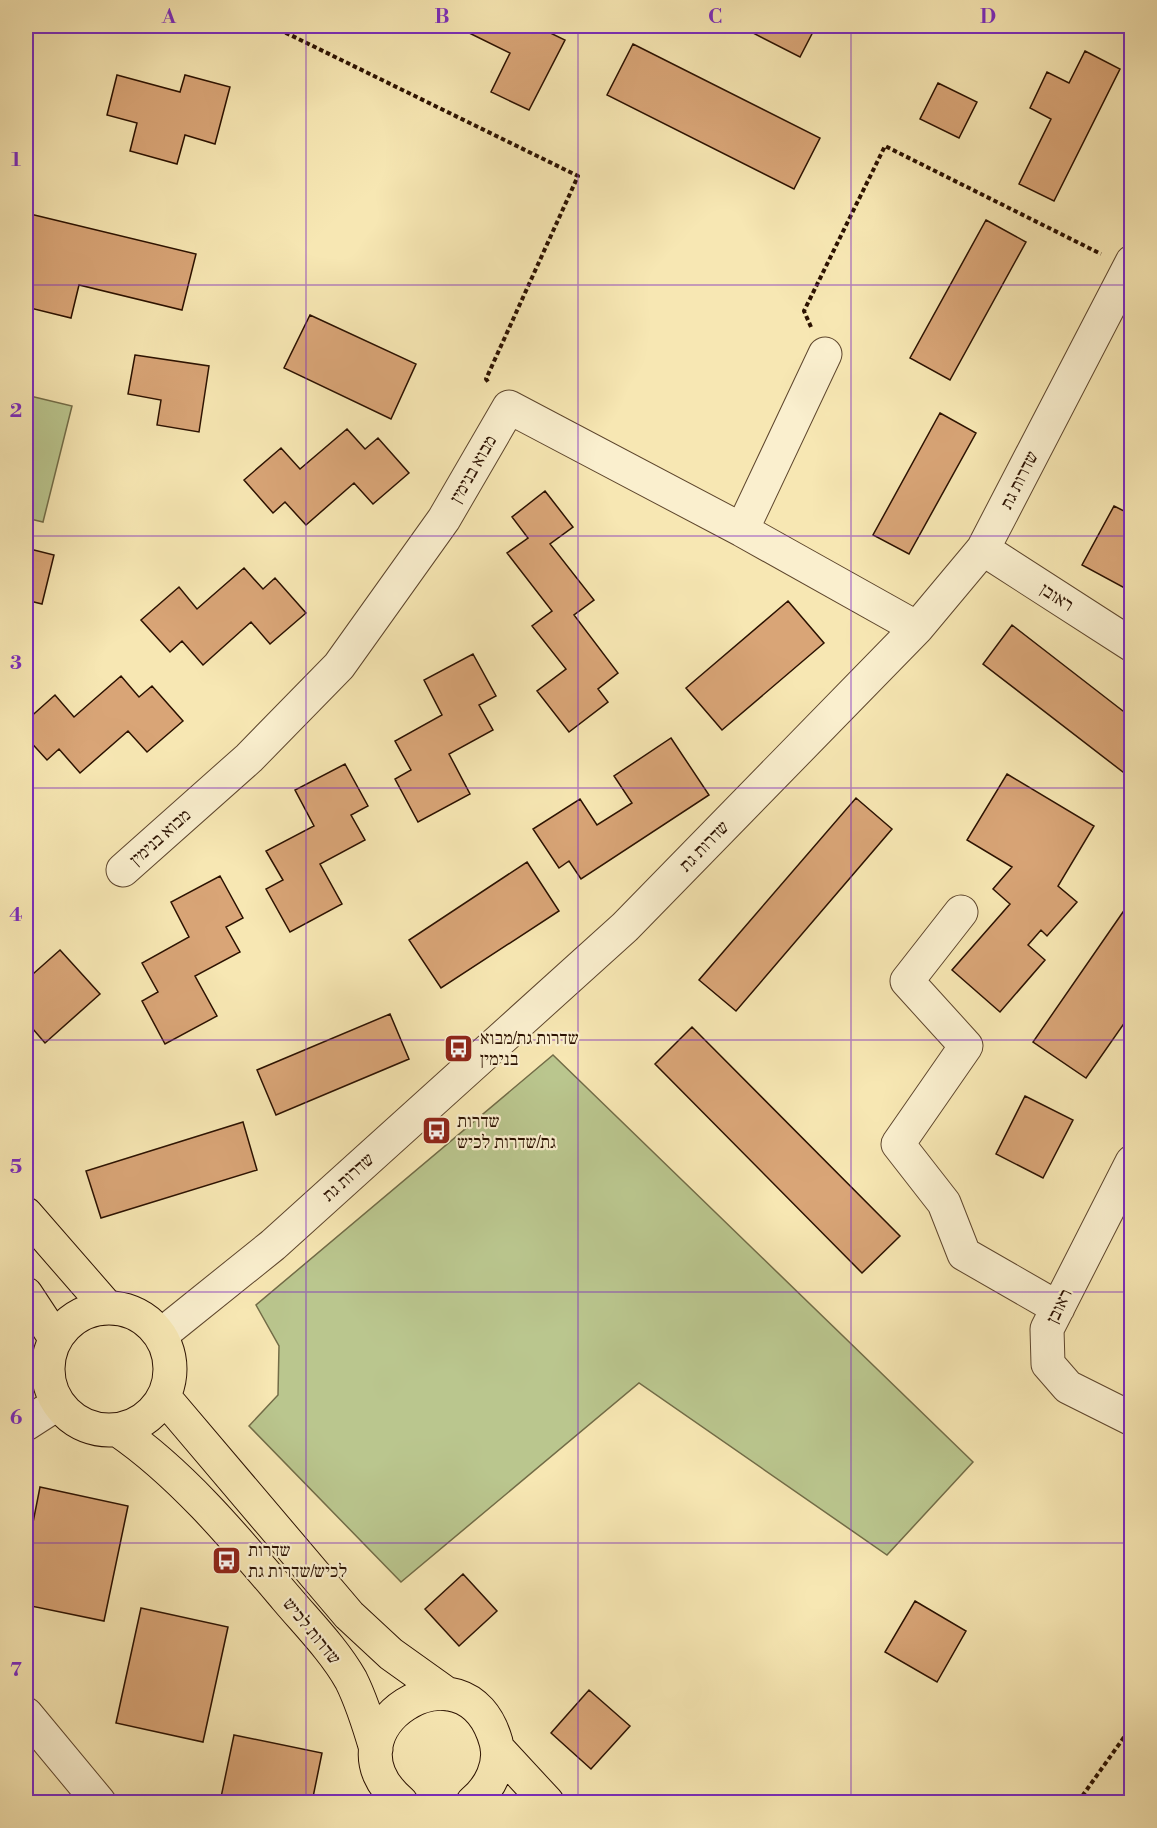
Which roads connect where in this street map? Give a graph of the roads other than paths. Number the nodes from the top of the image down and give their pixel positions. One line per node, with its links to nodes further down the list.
1 (1130, 264): 4 (street, שדרות גת)
2 (825, 354): 3 (street)
3 (742, 530): 5 (street); 7 (street, מבוא בנימין)
4 (983, 549): 5 (street, שדרות גת); 6 (street, ראובן)
5 (917, 627): 14 (street, שדרות גת)
6 (1131, 645)
7 (123, 870)
8 (961, 912): 13 (street)
9 (1131, 1162): 13 (street, ראובן)
10 (26, 1214): 12 (main road)
11 (26, 1294): 15 (main road)
12 (107, 1307): 14 (main road); 15 (main road)
13 (1058, 1308): 18 (street, ראובן)
14 (161, 1335): 16 (main road)
15 (55, 1338): 17 (main road)
16 (164, 1397): 20 (main road); 21 (main road, שדרות לכיש)
17 (57, 1404): 19 (street); 20 (main road)
18 (1131, 1419)
19 (26, 1424)
20 (118, 1430): 24 (main road, שדרות לכיש)
21 (447, 1694): 23 (main road, שדרות לכיש); 24 (main road)
22 (26, 1714): 26 (street)
23 (497, 1748): 27 (main road); 28 (main road)
24 (376, 1749): 25 (main road, שדרות לכיש)
25 (390, 1797)
26 (99, 1803)
27 (473, 1803)
28 (547, 1803)

